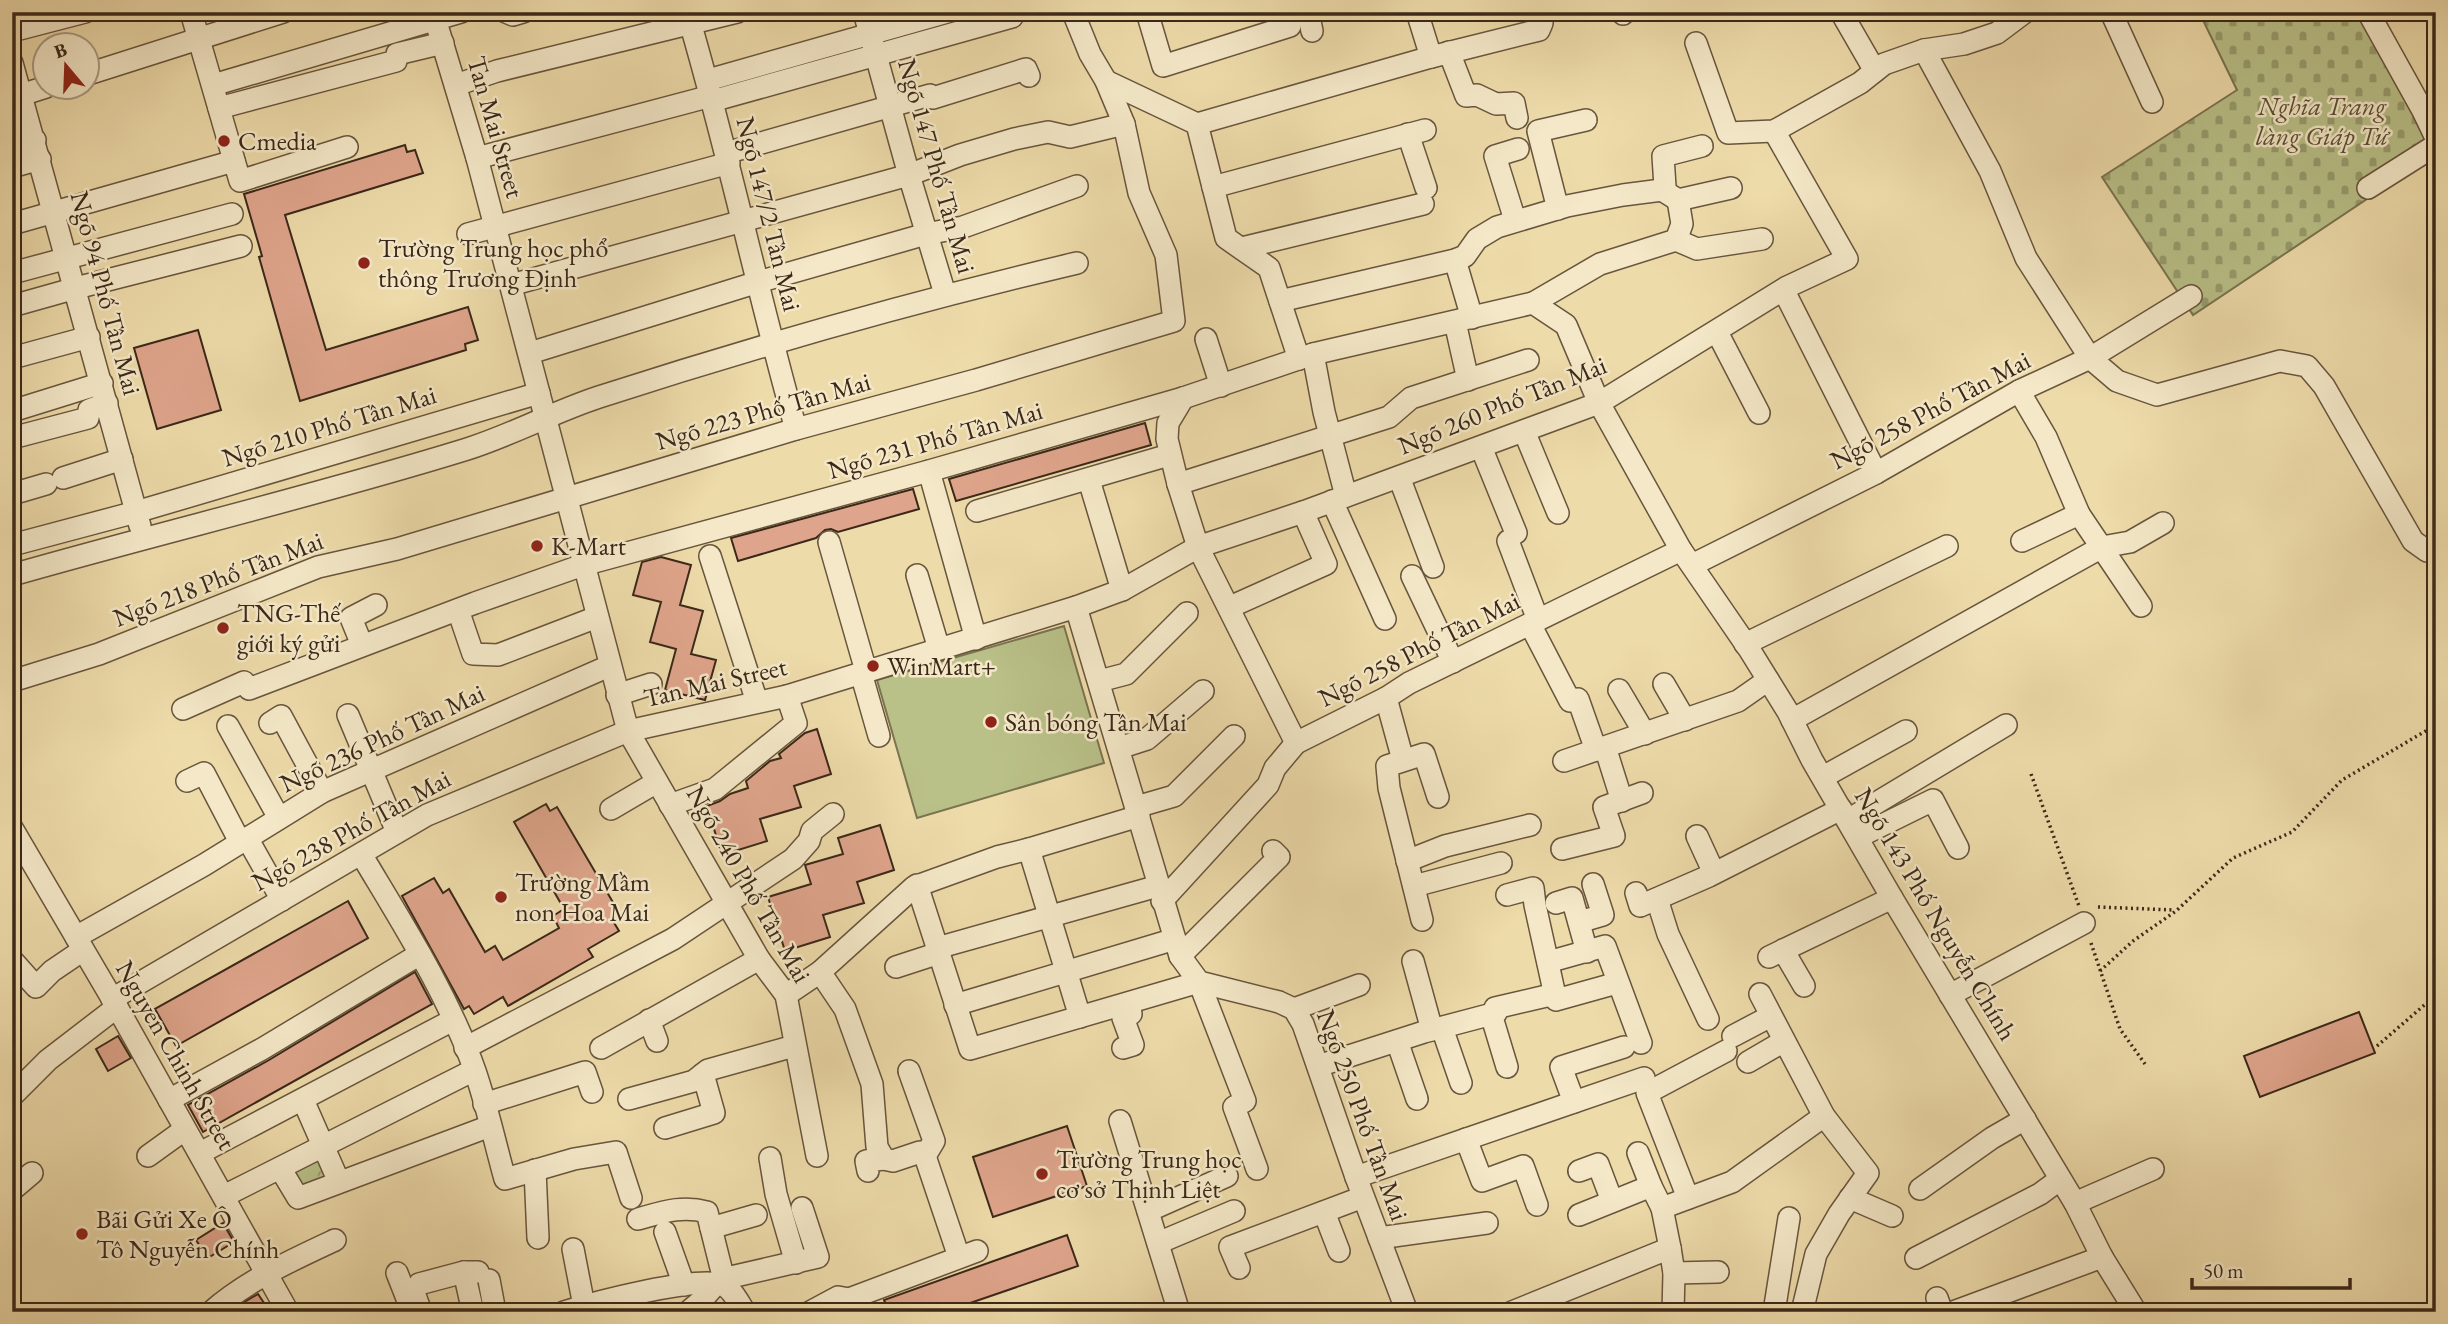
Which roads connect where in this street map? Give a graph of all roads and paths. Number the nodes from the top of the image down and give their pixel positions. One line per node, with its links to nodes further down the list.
1 (85, 12): 23 (street)
2 (191, 12): 25 (street)
3 (282, 12): 25 (street)
4 (461, 12): 19 (street)
5 (506, 12): 6 (street)
6 (523, 12)
7 (737, 12): 21 (street)
8 (864, 12): 24 (street, Ngõ 147 Phố Tân Mai)
9 (948, 12): 24 (street)
10 (1073, 12): 26 (street)
11 (1079, 12): 26 (street)
12 (1147, 12): 22 (street)
13 (1417, 12): 30 (street)
14 (1538, 12): 30 (street)
15 (1841, 12): 34 (street)
16 (2025, 12): 29 (street)
17 (2111, 12): 41 (street)
18 (2368, 12): 49 (street)
19 (434, 16): 27 (street, Tan Mai Street); 37 (street)
20 (1012, 17): 31 (street)
21 (689, 18): 38 (street); 40 (street, Ngõ 147/2 Tân Mai)
22 (1290, 26)
23 (12, 31)
24 (870, 36): 31 (street, Ngõ 147 Phố Tân Mai); 40 (street)
25 (199, 38): 33 (street); 37 (street)
26 (1084, 38): 36 (street)
27 (443, 43): 38 (street, Tan Mai Street); 42 (street)
28 (1696, 43): 48 (street)
29 (1924, 50): 34 (street); 100 (street)
30 (1440, 55): 44 (street); 47 (street)
31 (876, 57): 40 (street); 43 (street, Ngõ 147 Phố Tân Mai)
32 (12, 63): 39 (street, Ngõ 94 Phố Tân Mai)
33 (102, 69)
34 (1875, 71): 48 (street)
35 (1029, 76): 43 (street)
36 (1106, 81): 46 (street); 47 (street)
37 (213, 85): 42 (street)
38 (456, 85): 56 (street, Tan Mai Street)
39 (17, 90): 54 (street, Ngõ 94 Phố Tân Mai)
40 (710, 92): 56 (street); 57 (street, Ngõ 147/2 Tân Mai)
41 (2152, 102)
42 (219, 108): 59 (street)
43 (890, 108): 57 (street); 60 (street, Ngõ 147 Phố Tân Mai)
44 (1517, 118)
45 (1586, 120): 66 (street)
46 (1124, 124): 60 (street); 112 (street, Ngõ 223 Phố Tân Mai)
47 (1197, 124): 62 (street)
48 (1774, 131): 86 (street, Ngõ 260 Phố Tân Mai)
49 (2436, 138)
50 (2436, 145): 63 (street)
51 (12, 146): 54 (street)
52 (1702, 146): 65 (street)
53 (348, 148): 59 (street)
54 (37, 149): 58 (street); 67 (street, Ngõ 94 Phố Tân Mai)
55 (1518, 149): 69 (street)
56 (477, 158): 72 (street, Tan Mai Street)
57 (727, 158): 70 (street, Ngõ 147/2 Tân Mai); 72 (street)
58 (12, 167)
59 (237, 171): 67 (street)
60 (909, 175): 70 (street); 74 (street, Ngõ 147 Phố Tân Mai)
61 (1077, 186): 74 (street)
62 (1213, 187): 78 (street); 78 (street)
63 (2368, 187)
64 (1731, 188): 65 (street)
65 (1670, 195): 66 (street); 76 (street)
66 (1558, 209): 69 (street)
67 (55, 213): 71 (street); 79 (street, Ngõ 94 Phố Tân Mai)
68 (232, 214): 79 (street)
69 (1515, 220): 80 (street)
70 (742, 221): 83 (street, Ngõ 147/2 Tân Mai); 84 (street)
71 (12, 224)
72 (494, 226): 73 (street); 84 (street, Tan Mai Street)
73 (468, 234)
74 (926, 234): 83 (street); 87 (street, Ngõ 147 Phố Tân Mai)
75 (1762, 239): 76 (street)
76 (1676, 240): 90 (street, Ngõ 231 Phố Tân Mai)
77 (241, 246): 85 (street)
78 (1242, 248): 89 (street)
79 (67, 258): 82 (street); 85 (street, Ngõ 94 Phố Tân Mai)
80 (1455, 260): 89 (street); 92 (street)
81 (1077, 263): 87 (street)
82 (12, 274)
83 (758, 282): 96 (street, Ngõ 147/2 Tân Mai); 97 (street)
84 (511, 285): 97 (street, Tan Mai Street)
85 (76, 288): 91 (street); 94 (street, Ngõ 94 Phố Tân Mai)
86 (1784, 291): 93 (street, Ngõ 260 Phố Tân Mai); 120 (street)
87 (945, 294): 96 (street)
88 (2191, 296): 100 (street, Ngõ 258 Phố Tân Mai)
89 (1280, 301): 98 (street)
90 (1533, 303): 92 (street, Ngõ 231 Phố Tân Mai); 108 (street, Ngõ 143 Phố Nguyễn Chính)
91 (12, 306)
92 (1463, 320): 98 (street, Ngõ 231 Phố Tân Mai); 102 (street)
93 (1717, 332): 108 (street, Ngõ 260 Phố Tân Mai); 110 (street)
94 (89, 337): 99 (street); 105 (street, Ngõ 94 Phố Tân Mai)
95 (1206, 339): 103 (street)
96 (772, 345): 111 (street); 112 (street, Ngõ 147/2 Tân Mai)
97 (530, 354): 106 (street, Tan Mai Street)
98 (1306, 357): 103 (street, Ngõ 231 Phố Tân Mai); 114 (street)
99 (12, 358)
100 (2090, 358): 104 (street, Ngõ 258 Phố Tân Mai); 140 (street)
101 (1528, 360): 102 (street)
102 (1468, 380): 114 (street)
103 (1221, 386): 107 (street, Ngõ 231 Phố Tân Mai)
104 (2019, 391): 120 (street, Ngõ 258 Phố Tân Mai); 131 (street)
105 (104, 393): 109 (street); 115 (street); 118 (street, Ngõ 94 Phố Tân Mai)
106 (539, 393): 111 (street, Tan Mai Street); 128 (street, Ngõ 210 Phố Tân Mai)
107 (1184, 398): 117 (street); 119 (street, Ngõ 231 Phố Tân Mai)
108 (1599, 403): 113 (street, Ngõ 260 Phố Tân Mai); 142 (street, Ngõ 143 Phố Nguyễn Chính)
109 (12, 411)
110 (1759, 413)
111 (545, 419): 125 (street, Tan Mai Street); 133 (street)
112 (796, 429): 125 (street, Ngõ 223 Phố Tân Mai)
113 (1524, 431): 116 (street, Ngõ 260 Phố Tân Mai); 130 (street)
114 (1331, 437): 123 (street); 126 (street)
115 (12, 438)
116 (1481, 447): 121 (street, Ngõ 260 Phố Tân Mai); 157 (street)
117 (1170, 455): 122 (street); 123 (street)
118 (122, 459): 124 (street); 128 (street, Ngõ 94 Phố Tân Mai)
119 (929, 471): 143 (street, Ngõ 231 Phố Tân Mai); 158 (street)
120 (1876, 473): 142 (street, Ngõ 258 Phố Tân Mai)
121 (1399, 477): 126 (street, Ngõ 260 Phố Tân Mai); 144 (street)
122 (1090, 480): 127 (street); 148 (street)
123 (1178, 484): 138 (street)
124 (12, 494)
125 (566, 498): 143 (street, Tan Mai Street); 166 (street, Ngõ 218 Phố Tân Mai)
126 (1339, 499): 129 (street, Ngõ 260 Phố Tân Mai); 156 (street)
127 (977, 511)
128 (136, 512): 133 (street, Ngõ 94 Phố Tân Mai); 136 (street, Ngõ 210 Phố Tân Mai)
129 (1303, 512): 138 (street, Ngõ 260 Phố Tân Mai); 152 (street)
130 (1558, 513)
131 (2079, 514): 134 (street); 139 (street)
132 (2163, 523): 139 (street)
133 (144, 538): 145 (street)
134 (2022, 541)
135 (830, 542): 164 (street)
136 (12, 545)
137 (1947, 546): 159 (street)
138 (1198, 547): 148 (street, Tan Mai Street); 152 (street)
139 (2101, 547): 150 (street); 179 (street)
140 (2436, 549)
141 (710, 556): 175 (street)
142 (1686, 558): 157 (street, Ngõ 258 Phố Tân Mai); 159 (street, Ngõ 143 Phố Nguyễn Chính)
143 (583, 565): 153 (street, Ngõ 231 Phố Tân Mai); 155 (street, Tan Mai Street)
144 (1433, 567)
145 (12, 575)
146 (917, 575): 161 (street)
147 (1412, 576): 162 (street)
148 (1122, 590): 151 (street, Tan Mai Street)
149 (376, 605): 160 (street)
150 (2141, 606)
151 (1076, 607): 158 (street, Tan Mai Street); 167 (street)
152 (1230, 607): 189 (street)
153 (458, 610): 155 (street); 160 (street, Ngõ 231 Phố Tân Mai)
154 (1187, 613): 167 (street)
155 (597, 617): 163 (street, Tan Mai Street)
156 (1385, 619)
157 (1534, 622): 162 (street, Ngõ 258 Phố Tân Mai); 191 (street)
158 (976, 639): 161 (street, Tan Mai Street)
159 (1745, 644): 165 (street, Ngõ 143 Phố Nguyễn Chính)
160 (362, 645): 176 (street, Ngõ 231 Phố Tân Mai)
161 (939, 649): 164 (street, Tan Mai Street)
162 (1453, 662): 174 (street, Ngõ 258 Phố Tân Mai)
163 (609, 666): 172 (street, Tan Mai Street); 194 (street, Ngõ 236 Phố Tân Mai)
164 (864, 672): 173 (street, Tan Mai Street); 187 (street)
165 (1768, 680): 178 (street); 179 (street, Ngõ 143 Phố Nguyễn Chính)
166 (12, 681)
167 (1099, 681): 190 (street)
168 (651, 684): 172 (street)
169 (1664, 684): 178 (street)
170 (1619, 690): 186 (street)
171 (1203, 691): 190 (street)
172 (617, 695): 184 (street, Tan Mai Street)
173 (787, 696): 175 (street, Tan Mai Street); 202 (street)
174 (1386, 698): 189 (street, Ngõ 258 Phố Tân Mai); 192 (street)
175 (757, 702): 184 (street, Tan Mai Street)
176 (183, 709)
177 (348, 715): 194 (street)
178 (1685, 720): 186 (street)
179 (1792, 720): 195 (street, Ngõ 143 Phố Nguyễn Chính)
180 (270, 723): 198 (street)
181 (2006, 725): 207 (street)
182 (2436, 725): 232 (path)
183 (228, 726): 206 (street)
184 (628, 731): 197 (street, Ngõ 240 Phố Tân Mai); 210 (street, Ngõ 238 Phố Tân Mai)
185 (1906, 731): 195 (street)
186 (1645, 734): 191 (street)
187 (879, 736)
188 (1234, 736): 204 (street)
189 (1296, 743): 224 (street, Ngõ 258 Phố Tân Mai)
190 (1119, 748): 204 (street)
191 (1600, 749): 193 (street); 201 (street)
192 (1403, 760): 200 (street); 218 (street)
193 (1564, 761)
194 (372, 768): 198 (street, Ngõ 236 Phố Tân Mai); 210 (street)
195 (1823, 777): 207 (street, Ngõ 143 Phố Nguyễn Chính)
196 (187, 781): 212 (street)
197 (657, 782): 202 (street, Ngõ 240 Phố Tân Mai); 203 (street)
198 (322, 792): 206 (street, Ngõ 236 Phố Tân Mai)
199 (1642, 793): 201 (street)
200 (1438, 797)
201 (1622, 800): 215 (street)
202 (670, 804): 230 (street, Ngõ 240 Phố Tân Mai)
203 (611, 808)
204 (1138, 812): 214 (street); 224 (street)
205 (833, 814): 230 (street)
206 (279, 818): 212 (street, Ngõ 236 Phố Tân Mai)
207 (1849, 822): 213 (street); 220 (street); 227 (street, Ngõ 143 Phố Nguyễn Chính)
208 (1530, 825): 218 (street)
209 (12, 828): 237 (street, Nguyen Chinh Street)
210 (397, 832): 217 (street, Ngõ 238 Phố Tân Mai)
211 (1697, 836): 220 (street)
212 (244, 840): 229 (street); 237 (street, Ngõ 236 Phố Tân Mai)
213 (1958, 848)
214 (1029, 849): 222 (street); 234 (street)
215 (1562, 849)
216 (1273, 851): 238 (street)
217 (360, 854): 229 (street, Ngõ 238 Phố Tân Mai); 241 (street)
218 (1407, 861): 223 (street)
219 (1501, 863): 223 (street)
220 (1714, 873): 228 (street)
221 (1593, 884): 236 (street)
222 (917, 886): 239 (street); 248 (street)
223 (1414, 886): 235 (street)
224 (1160, 894): 234 (street); 238 (street)
225 (1636, 894): 228 (street)
226 (1507, 895): 245 (street)
227 (1892, 898): 253 (street); 257 (street, Ngõ 143 Phố Nguyễn Chính)
228 (1657, 899): 266 (street)
229 (282, 900): 259 (street, Ngõ 238 Phố Tân Mai)
230 (727, 903): 242 (street, Ngõ 240 Phố Tân Mai); 276 (street)
231 (1556, 903): 236 (street)
232 (2176, 911): 233 (path); 247 (path)
233 (2088, 915): 257 (street)
234 (1049, 916): 239 (street); 249 (street)
235 (1422, 920)
236 (1579, 922): 240 (street)
237 (80, 944): 243 (street, Ngõ 236 Phố Tân Mai); 259 (street, Nguyen Chinh Street)
238 (1177, 947): 249 (street); 250 (street)
239 (938, 950): 246 (street); 261 (street)
240 (1587, 951): 245 (street); 251 (street)
241 (420, 954): 267 (street); 290 (street)
242 (759, 958): 255 (street, Ngõ 240 Phố Tân Mai); 268 (street)
243 (12, 960)
244 (1413, 961): 269 (street)
245 (1548, 962): 254 (street)
246 (896, 967)
247 (2100, 971)
248 (820, 972): 255 (street); 306 (street)
249 (1066, 972): 261 (street); 265 (street)
250 (1199, 982): 260 (street); 262 (street, Ngõ 250 Phố Tân Mai); 310 (street)
251 (1618, 983): 254 (street); 292 (street)
252 (1359, 985): 262 (street)
253 (1804, 986)
254 (1555, 994): 263 (street)
255 (786, 995): 275 (street, Ngõ 240 Phố Tân Mai)
256 (1760, 995): 264 (street)
257 (1950, 995): 295 (street, Ngõ 143 Phố Nguyễn Chính)
258 (2436, 999): 273 (path)
259 (114, 1003): 287 (street, Ngõ 238 Phố Tân Mai); 290 (street, Nguyen Chinh Street)
260 (1129, 1003): 265 (street); 277 (street)
261 (956, 1005): 265 (street)
262 (1294, 1009): 279 (street, Ngõ 250 Phố Tân Mai)
263 (1491, 1014): 269 (street); 280 (street)
264 (1771, 1016): 272 (street); 323 (street)
265 (1080, 1017)
266 (1708, 1019)
267 (453, 1020): 276 (street); 291 (street)
268 (649, 1020): 270 (street); 274 (street)
269 (1437, 1029): 271 (street); 285 (street)
270 (657, 1041)
271 (1397, 1041): 279 (street); 289 (street)
272 (1784, 1041): 278 (street); 294 (street)
273 (2377, 1045)
274 (612, 1046)
275 (794, 1046): 283 (street); 305 (street, Ngõ 240 Phố Tân Mai)
276 (465, 1048): 281 (street)
277 (1123, 1048)
278 (1748, 1062)
279 (1318, 1066): 317 (street, Ngõ 250 Phố Tân Mai)
280 (1507, 1067)
281 (474, 1070): 293 (street); 301 (street)
282 (909, 1071): 306 (street)
283 (703, 1074): 288 (street); 298 (street)
284 (1644, 1078): 292 (street)
285 (1461, 1083)
286 (592, 1092): 293 (street)
287 (12, 1096)
288 (629, 1099)
289 (1417, 1099)
290 (169, 1100): 299 (street, Nguyen Chinh Street)
291 (303, 1100): 301 (street); 302 (street)
292 (1574, 1102): 300 (street)
293 (484, 1104): 297 (street)
294 (1824, 1116): 323 (street); 324 (street)
295 (2025, 1119): 315 (street, Ngõ 143 Phố Nguyễn Chính); 319 (street)
296 (1121, 1121): 330 (street)
297 (490, 1126): 311 (street); 316 (street)
298 (665, 1128)
299 (184, 1130): 302 (street, Nguyen Chinh Street); 304 (street)
300 (1466, 1139): 317 (street); 327 (street)
301 (323, 1146): 308 (street); 316 (street)
302 (200, 1153): 321 (street, Nguyen Chinh Street)
303 (1638, 1153): 318 (street)
304 (148, 1156)
305 (817, 1156)
306 (925, 1156): 360 (street)
307 (771, 1158): 350 (street)
308 (280, 1168): 316 (street); 321 (street)
309 (2153, 1168): 326 (street)
310 (1257, 1169)
311 (535, 1170): 322 (street); 341 (street)
312 (1579, 1171): 325 (street)
313 (32, 1173): 320 (street)
314 (1227, 1175): 330 (street)
315 (2059, 1180): 326 (street, Ngõ 143 Phố Nguyễn Chính); 349 (street)
316 (339, 1182)
317 (1359, 1186): 332 (street); 342 (street, Ngõ 250 Phố Tân Mai)
318 (1651, 1186): 325 (street); 329 (street)
319 (1920, 1189)
320 (12, 1190)
321 (224, 1196): 355 (street, Nguyen Chinh Street)
322 (631, 1198)
323 (1688, 1198): 329 (street)
324 (1850, 1198): 335 (street); 377 (street)
325 (1612, 1201): 334 (street)
326 (2075, 1203): 348 (street, Ngõ 143 Phố Nguyễn Chính)
327 (1538, 1205)
328 (802, 1208): 350 (street)
329 (1662, 1208): 345 (street)
330 (1149, 1211): 344 (street)
331 (1234, 1211): 344 (street)
332 (1324, 1212): 347 (street); 351 (street)
333 (756, 1215): 339 (street)
334 (1579, 1215)
335 (1892, 1216)
336 (1789, 1218): 365 (street)
337 (638, 1219): 339 (street)
338 (1488, 1223): 342 (street)
339 (711, 1227): 357 (street)
340 (665, 1232): 359 (street)
341 (538, 1238)
342 (1379, 1238): 374 (street, Ngõ 250 Phố Tân Mai)
343 (335, 1241): 355 (street)
344 (1158, 1243): 373 (street)
345 (1670, 1248): 354 (street); 375 (street)
346 (573, 1249): 363 (street)
347 (1339, 1251)
348 (2102, 1257): 362 (street); 378 (street, Ngõ 143 Phố Nguyễn Chính)
349 (1916, 1258)
350 (796, 1263): 357 (street)
351 (1239, 1268)
352 (1718, 1272): 354 (street)
353 (397, 1273): 367 (street)
354 (1674, 1273): 376 (street)
355 (268, 1274): 364 (street); 366 (street, Nguyen Chinh Street)
356 (477, 1275): 358 (street); 368 (street); 369 (street)
357 (718, 1283): 359 (street); 370 (street); 371 (street)
358 (419, 1284)
359 (684, 1285): 363 (street)
360 (846, 1305): 372 (street)
361 (2436, 1306): 379 (path)
362 (1944, 1307)
363 (574, 1309)
364 (212, 1311)
365 (1776, 1311)
366 (288, 1312)
367 (421, 1312)
368 (473, 1312)
369 (495, 1312)
370 (688, 1312)
371 (745, 1312)
372 (810, 1312)
373 (1179, 1312)
374 (1406, 1312)
375 (1512, 1312)
376 (1673, 1312)
377 (1802, 1312)
378 (2136, 1312)
379 (2424, 1312)

